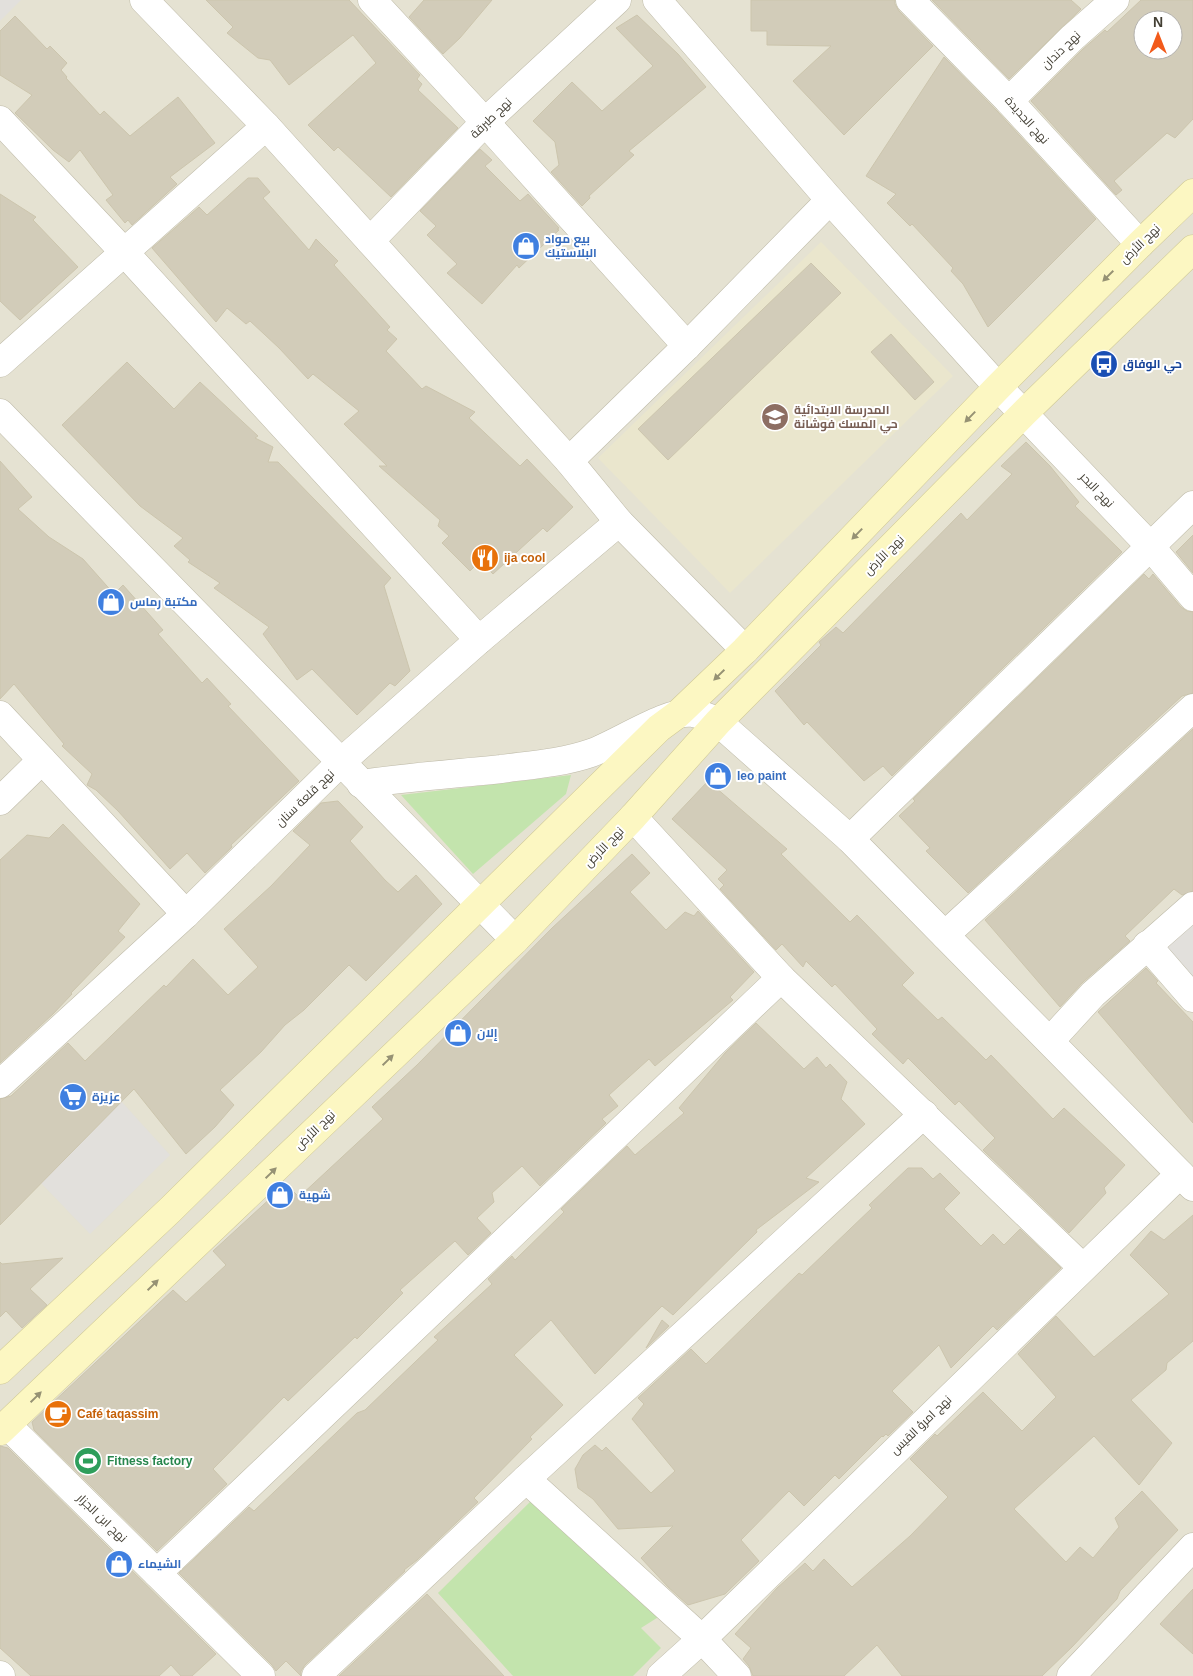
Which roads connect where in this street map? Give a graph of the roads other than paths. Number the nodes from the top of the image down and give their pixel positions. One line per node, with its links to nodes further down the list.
1 (144, 0): 10 (street)
2 (617, 0): 9 (street, نهج طبرقة)
3 (657, 0): 12 (street, نهج البحر)
4 (910, 0): 7 (street, نهج الجديدة)
5 (1110, 1): 7 (street, نهج دندان)
6 (378, 2): 9 (street)
7 (1009, 101): 14 (street, نهج الجديدة)
8 (0, 120): 16 (street)
9 (485, 122): 13 (street, نهج طبرقة); 17 (street)
10 (266, 126): 13 (street); 16 (street)
11 (1193, 193): 14 (street, نهج الأرض)
12 (830, 200): 17 (street); 19 (street, نهج البحر)
13 (370, 241): 22 (street)
14 (1140, 244): 19 (street, نهج الأرض, one-way to 19)
15 (1193, 249): 21 (street, نهج الأرض)
16 (125, 253): 18 (street); 27 (street)
17 (687, 346): 22 (street)
18 (0, 363)
19 (998, 387): 21 (street, نهج البحر); 28 (street, نهج الأرض, one-way to 28)
20 (0, 413): 34 (street)
21 (1024, 413): 25 (street, نهج البحر); 32 (street, نهج الأرض)
22 (568, 461): 24 (street)
23 (1193, 505): 25 (street)
24 (619, 522): 27 (street, نهج قلعة سنان); 28 (street)
25 (1150, 546): 26 (street, نهج البحر); 38 (street)
26 (1193, 597)
27 (479, 640): 34 (street, نهج قلعة سنان)
28 (746, 650): 30 (street, نهج الأرض, one-way to 30)
29 (1193, 708): 42 (street)
30 (678, 714): 32 (street); 35 (street); 39 (street, نهج الأرض)
31 (0, 715): 33 (street)
32 (718, 722): 37 (street, نهج الأرض); 38 (street)
33 (42, 760): 36 (street); 41 (street)
34 (341, 762): 35 (street); 41 (street, نهج قلعة سنان)
35 (361, 784): 39 (street)
36 (0, 801)
37 (633, 817): 43 (street, نهج الأرض); 45 (street)
38 (850, 839): 42 (street)
39 (481, 904): 43 (street); 52 (street, نهج الأرض)
40 (1193, 906): 44 (street)
41 (186, 914): 48 (street, نهج قلعة سنان)
42 (945, 935): 47 (street)
43 (515, 940): 53 (street, نهج الأرض, one-way to 43)
44 (1147, 945): 46 (street); 47 (street)
45 (781, 978): 49 (street); 56 (street)
46 (1193, 998)
47 (1050, 1041): 50 (street)
48 (0, 1084)
49 (924, 1114): 51 (street); 54 (street)
50 (1187, 1180): 51 (street, نهج امرؤ القيس)
51 (1082, 1267): 57 (street, نهج امرؤ القيس)
52 (0, 1370)
53 (3, 1428): 56 (street, نهج ابن الجزار)
54 (526, 1478): 57 (street); 59 (street)
55 (1193, 1547): 62 (street)
56 (157, 1573): 58 (street, نهج ابن الجزار)
57 (702, 1639): 60 (street, نهج امرؤ القيس); 61 (street)
58 (260, 1676)
59 (316, 1676)
60 (661, 1676)
61 (737, 1676)
62 (1071, 1676)

